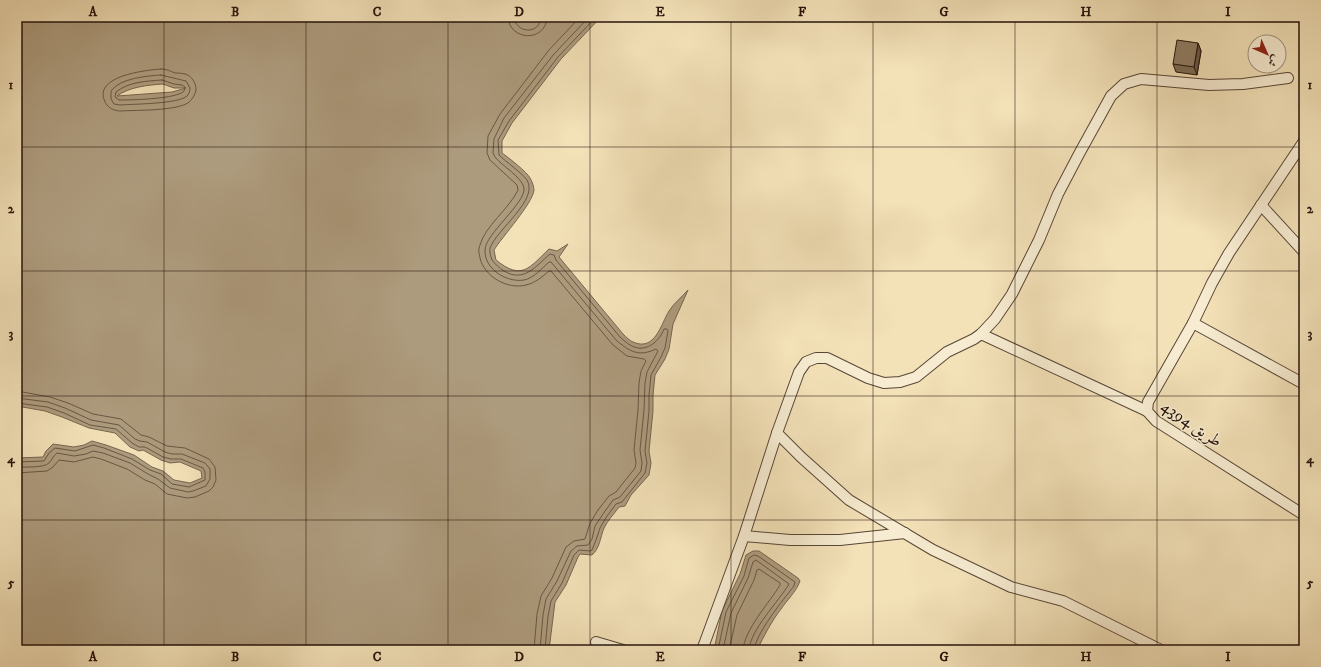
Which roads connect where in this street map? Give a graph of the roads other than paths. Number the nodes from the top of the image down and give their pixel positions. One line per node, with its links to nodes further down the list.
1 (1288, 78): 6 (street)
2 (1304, 141): 3 (street, طريق 4394)
3 (1261, 205): 4 (street); 5 (street, طريق 4394)
4 (1304, 252)
5 (1193, 323): 7 (street); 8 (street, طريق 4394)
6 (981, 334): 8 (street); 9 (street)
7 (1304, 384)
8 (1147, 411): 10 (street, طريق 4394)
9 (778, 433): 11 (street); 12 (street)
10 (1304, 515)
11 (905, 533): 12 (street); 16 (street)
12 (744, 536): 15 (street)
13 (596, 642): 14 (street)
14 (623, 650)
15 (702, 650)
16 (1161, 650)

